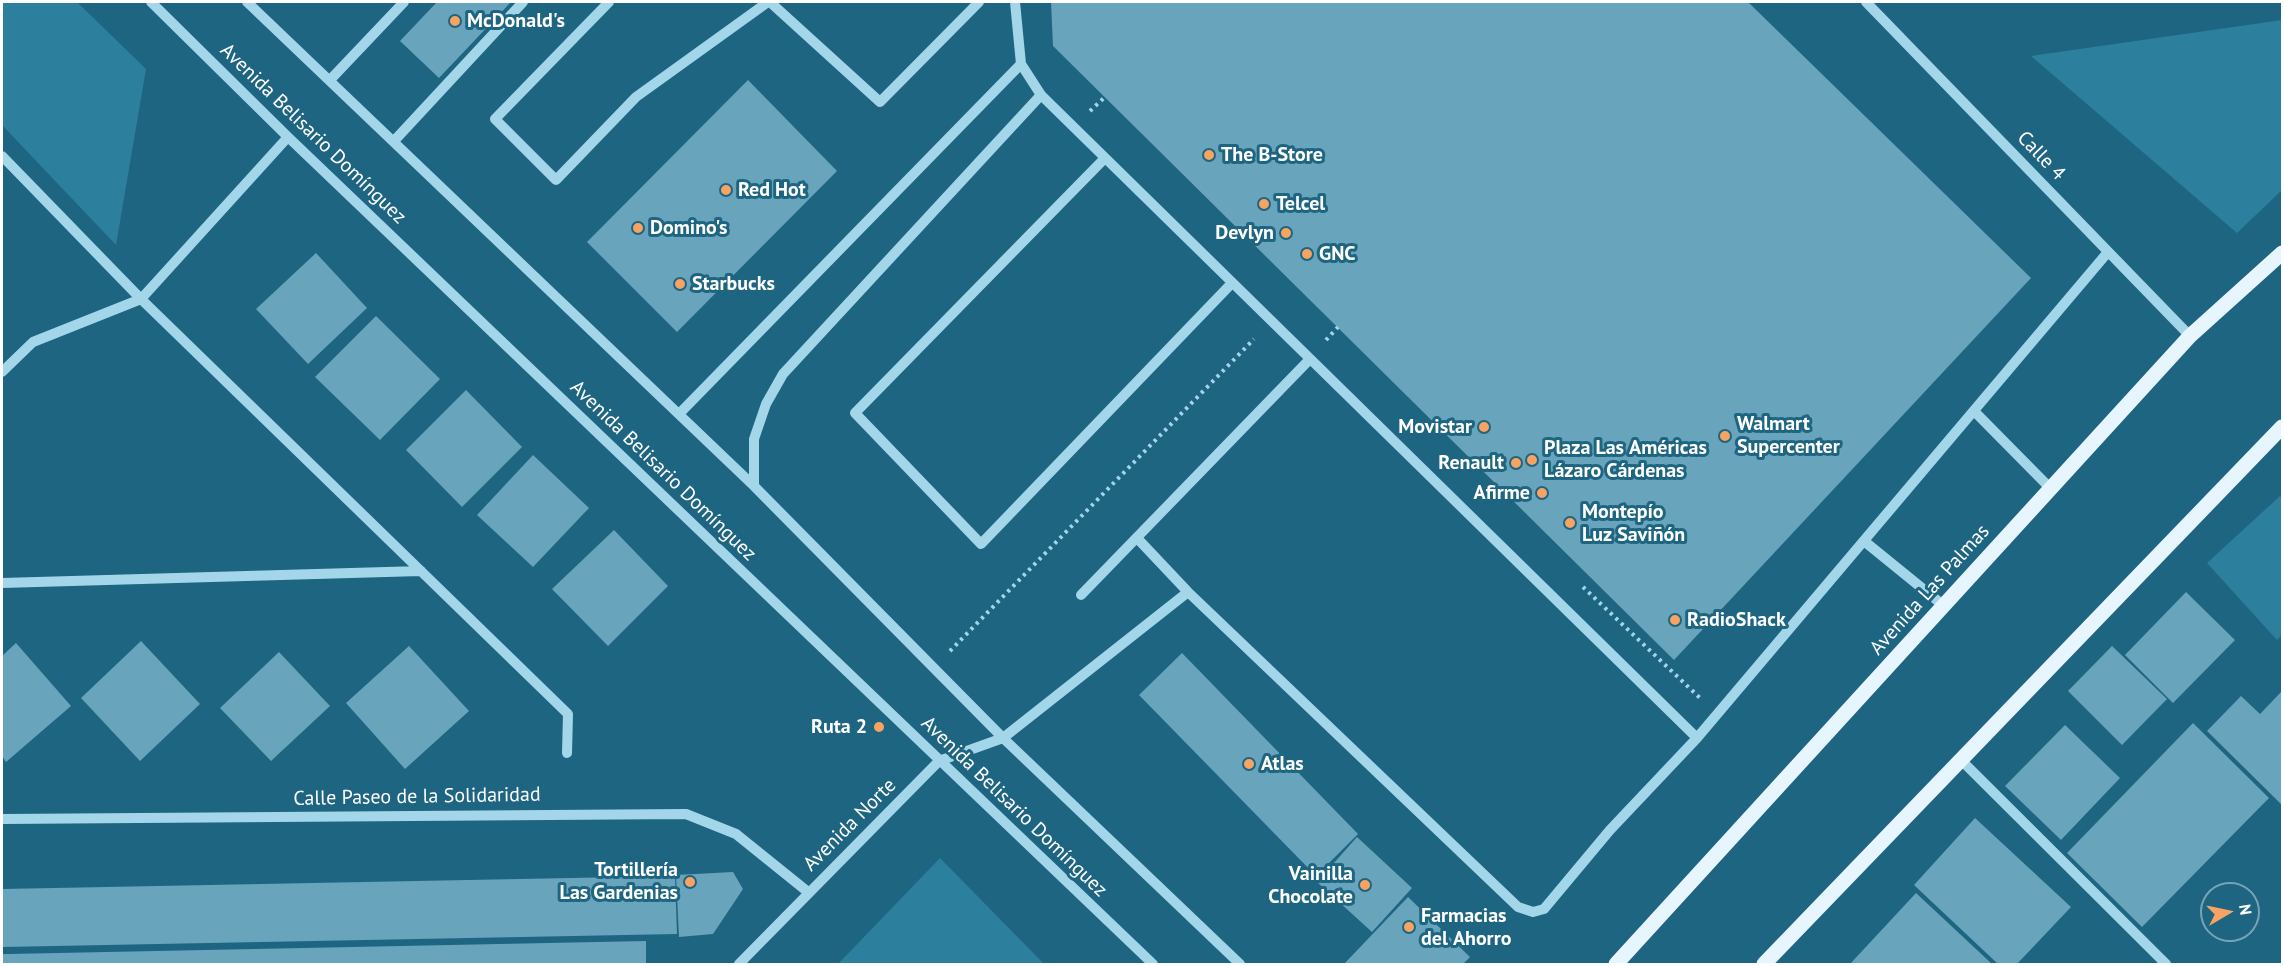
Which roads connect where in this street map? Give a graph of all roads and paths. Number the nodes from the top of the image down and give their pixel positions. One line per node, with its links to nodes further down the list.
1 (151, 2): 15 (street, Avenida Belisario Domínguez)
2 (246, 2): 11 (street)
3 (404, 2): 11 (street)
4 (523, 2): 16 (street)
5 (609, 2): 6 (street)
6 (769, 2): 7 (street)
7 (979, 2)
8 (1015, 2): 10 (street)
9 (1866, 2): 19 (street, Calle 4)
10 (1021, 64): 12 (street); 30 (street)
11 (330, 80): 16 (street)
12 (1041, 95): 18 (street); 32 (street)
13 (1105, 97): 14 (path)
14 (1089, 111)
15 (288, 137): 22 (street); 46 (street, Avenida Belisario Domínguez)
16 (394, 141): 30 (street)
17 (2, 156): 22 (street)
18 (1105, 158): 21 (street); 21 (street)
19 (2108, 252): 25 (street, Calle 4); 29 (street)
20 (2283, 253): 25 (main road, Avenida Las Palmas)
21 (1232, 283): 23 (street)
22 (141, 299): 28 (street); 36 (street)
23 (1271, 321): 27 (street); 41 (path)
24 (1338, 327): 26 (path)
25 (2190, 336): 33 (main road, Avenida Las Palmas)
26 (1323, 342)
27 (1310, 359): 34 (street); 43 (street)
28 (2, 372)
29 (1974, 411): 33 (street); 35 (street)
30 (679, 414): 32 (street)
31 (2283, 427): 45 (main road)
32 (754, 486): 41 (street)
33 (2050, 489): 40 (main road, Avenida Las Palmas)
34 (1137, 538): 38 (street); 39 (street)
35 (1864, 541): 40 (street); 43 (street)
36 (421, 571): 37 (street); 44 (street)
37 (2, 583)
38 (1188, 592): 42 (street, Avenida Norte); 43 (street)
39 (1081, 595)
40 (1944, 606): 52 (main road, Avenida Las Palmas)
41 (935, 667): 42 (street)
42 (1003, 738): 46 (street, Avenida Norte); 51 (street)
43 (1697, 738)
44 (567, 753)
45 (1961, 760): 53 (main road); 54 (street)
46 (939, 761): 48 (street, Avenida Norte); 50 (street, Avenida Belisario Domínguez)
47 (2, 819): 48 (street, Calle Paseo de la Solidaridad)
48 (808, 892): 49 (street, Avenida Norte)
49 (739, 964)
50 (1153, 964)
51 (1240, 964)
52 (1616, 964)
53 (1764, 964)
54 (2166, 964)

